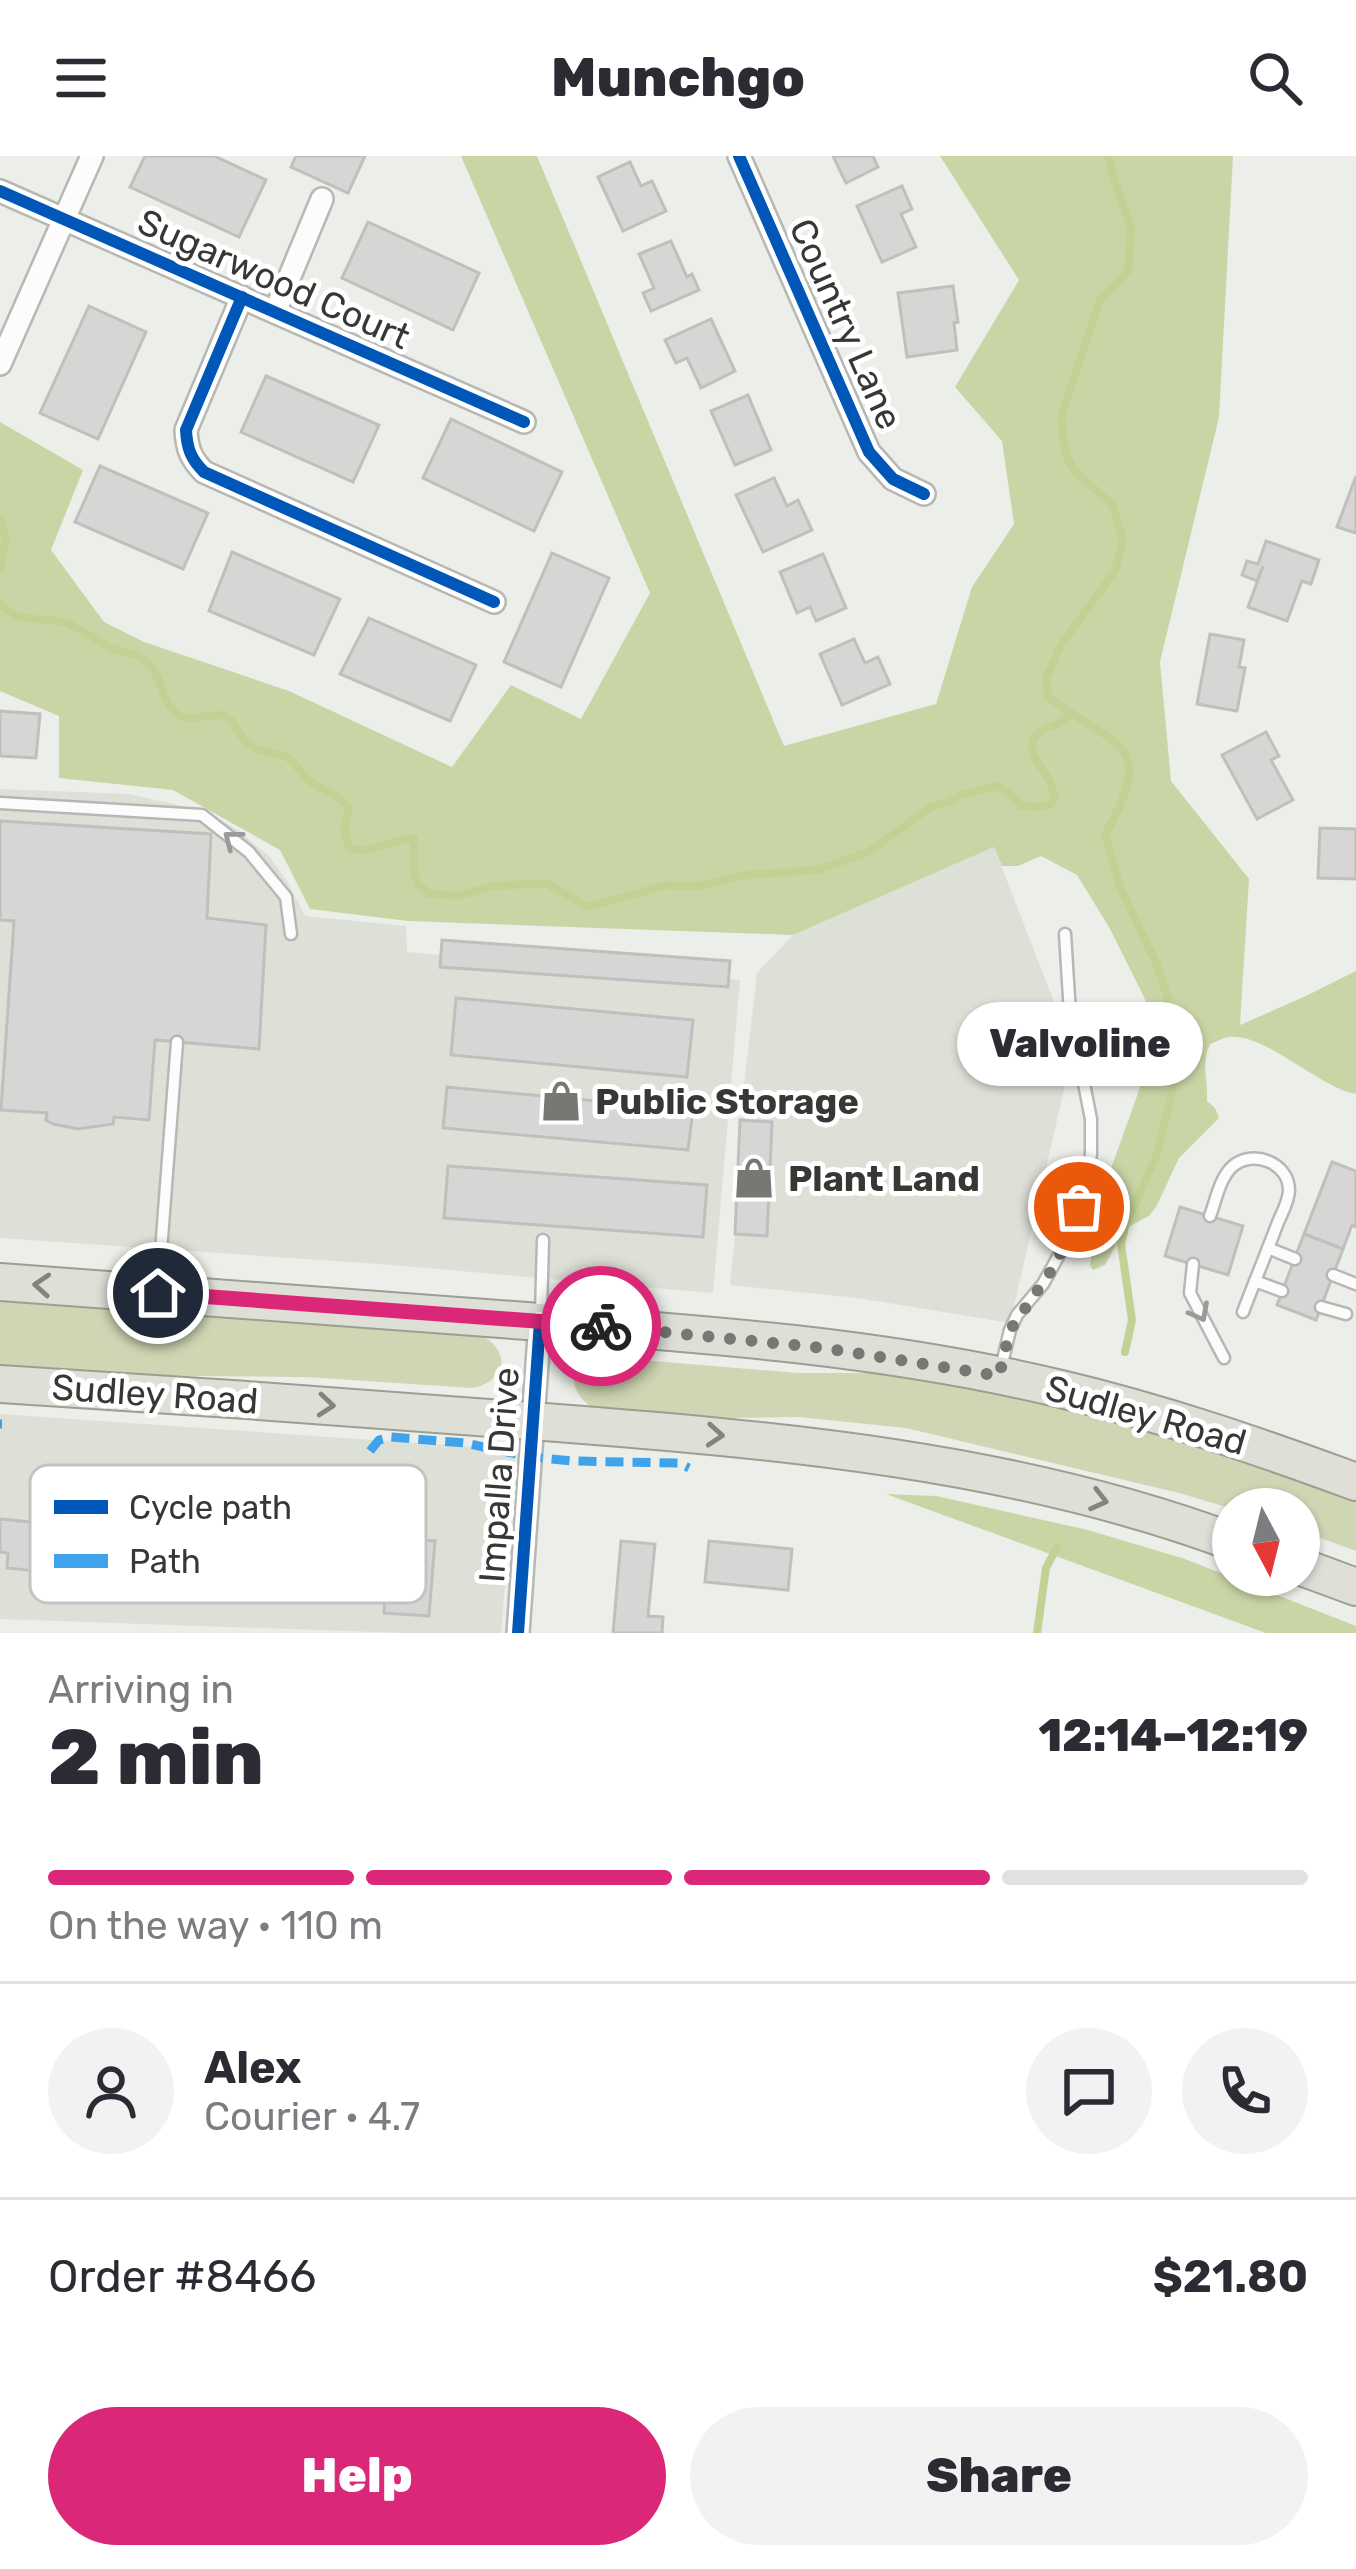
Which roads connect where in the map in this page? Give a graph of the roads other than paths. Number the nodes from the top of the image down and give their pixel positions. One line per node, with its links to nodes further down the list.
1 (92, 156): 5 (street)
2 (739, 156): 10 (street, Country Lane)
3 (0, 190): 5 (street, Sugarwood Court)
4 (322, 199): 7 (street, Sugarwood Court)
5 (64, 219): 6 (street, Sugarwood Court); 8 (street)
6 (242, 297): 7 (street, Sugarwood Court); 11 (street)
7 (275, 312): 9 (street, Sugarwood Court)
8 (0, 364)
9 (524, 422)
10 (924, 494)
11 (494, 602)
12 (0, 802): 13 (lane, one-way to 12)
13 (291, 934)
14 (1065, 934): 32 (lane)
15 (177, 1042): 26 (lane)
16 (1210, 1216): 18 (lane)
17 (542, 1240): 30 (lane)
18 (1268, 1248): 19 (lane); 22 (lane)
19 (1294, 1259)
20 (1193, 1264): 31 (lane, one-way to 31)
21 (1333, 1275): 24 (lane)
22 (1255, 1281): 25 (lane); 28 (lane)
23 (0, 1282): 26 (main road, Sudley Road, one-way to 23)
24 (1356, 1284)
25 (1282, 1292)
26 (158, 1293): 30 (main road, Sudley Road)
27 (1321, 1307): 29 (lane)
28 (1243, 1312)
29 (1346, 1314)
30 (540, 1322): 32 (main road, Sudley Road); 34 (street, Impalla Drive)
31 (1225, 1358)
32 (999, 1376): 36 (main road, Sudley Road)
33 (0, 1384): 34 (main road, Sudley Road, one-way to 34)
34 (534, 1421): 38 (main road, Sudley Road, one-way to 38); 41 (street, Impalla Drive)
35 (1356, 1455): 36 (main road)
36 (1288, 1457): 37 (main road, Sudley Road)
37 (1356, 1481)
38 (1212, 1534)
39 (1320, 1574): 40 (main road)
40 (1356, 1587)
41 (518, 1633)

